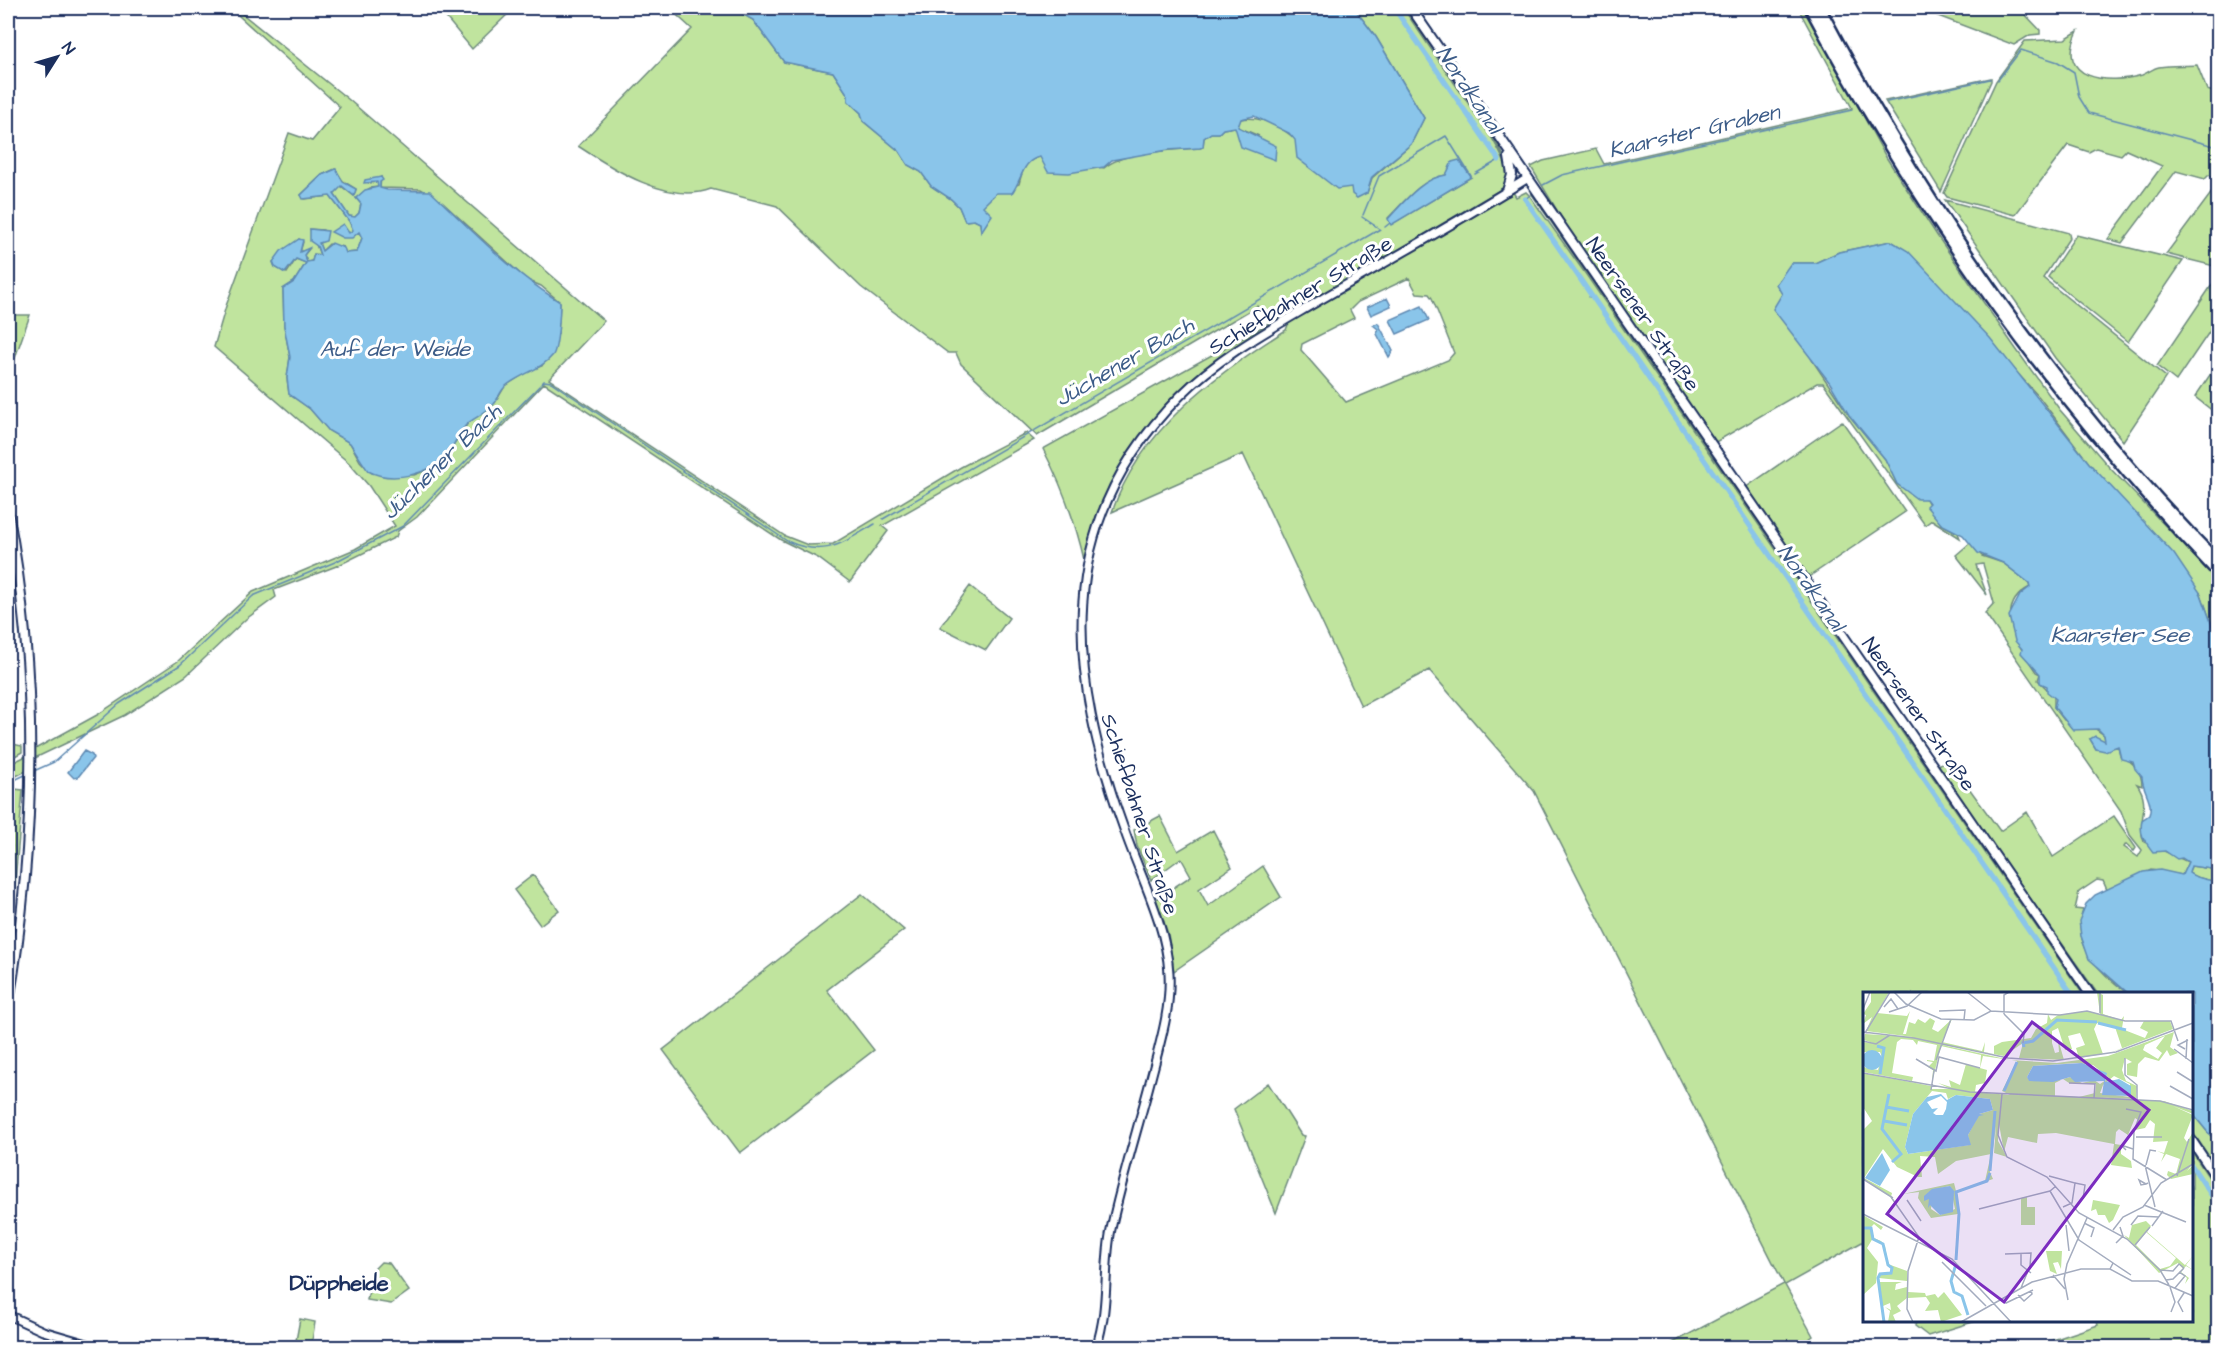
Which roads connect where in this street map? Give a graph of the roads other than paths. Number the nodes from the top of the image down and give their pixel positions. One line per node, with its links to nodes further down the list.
1 (1411, 8): 4 (main road, Neersener Straße)
2 (1810, 8): 9 (highway)
3 (1820, 8): 8 (highway)
4 (1504, 144): 5 (main road, Neersener Straße); 6 (main road)
5 (1528, 178): 6 (street, Schiefbahner Straße); 10 (main road, Neersener Straße)
6 (1507, 191): 16 (street, Schiefbahner Straße)
7 (8, 512): 11 (main road)
8 (2218, 562)
9 (2218, 573)
10 (2089, 992)
11 (8, 1007)
12 (2193, 1142): 13 (main road)
13 (2218, 1180)
14 (8, 1315): 15 (street)
15 (101, 1347)
16 (1096, 1347)

